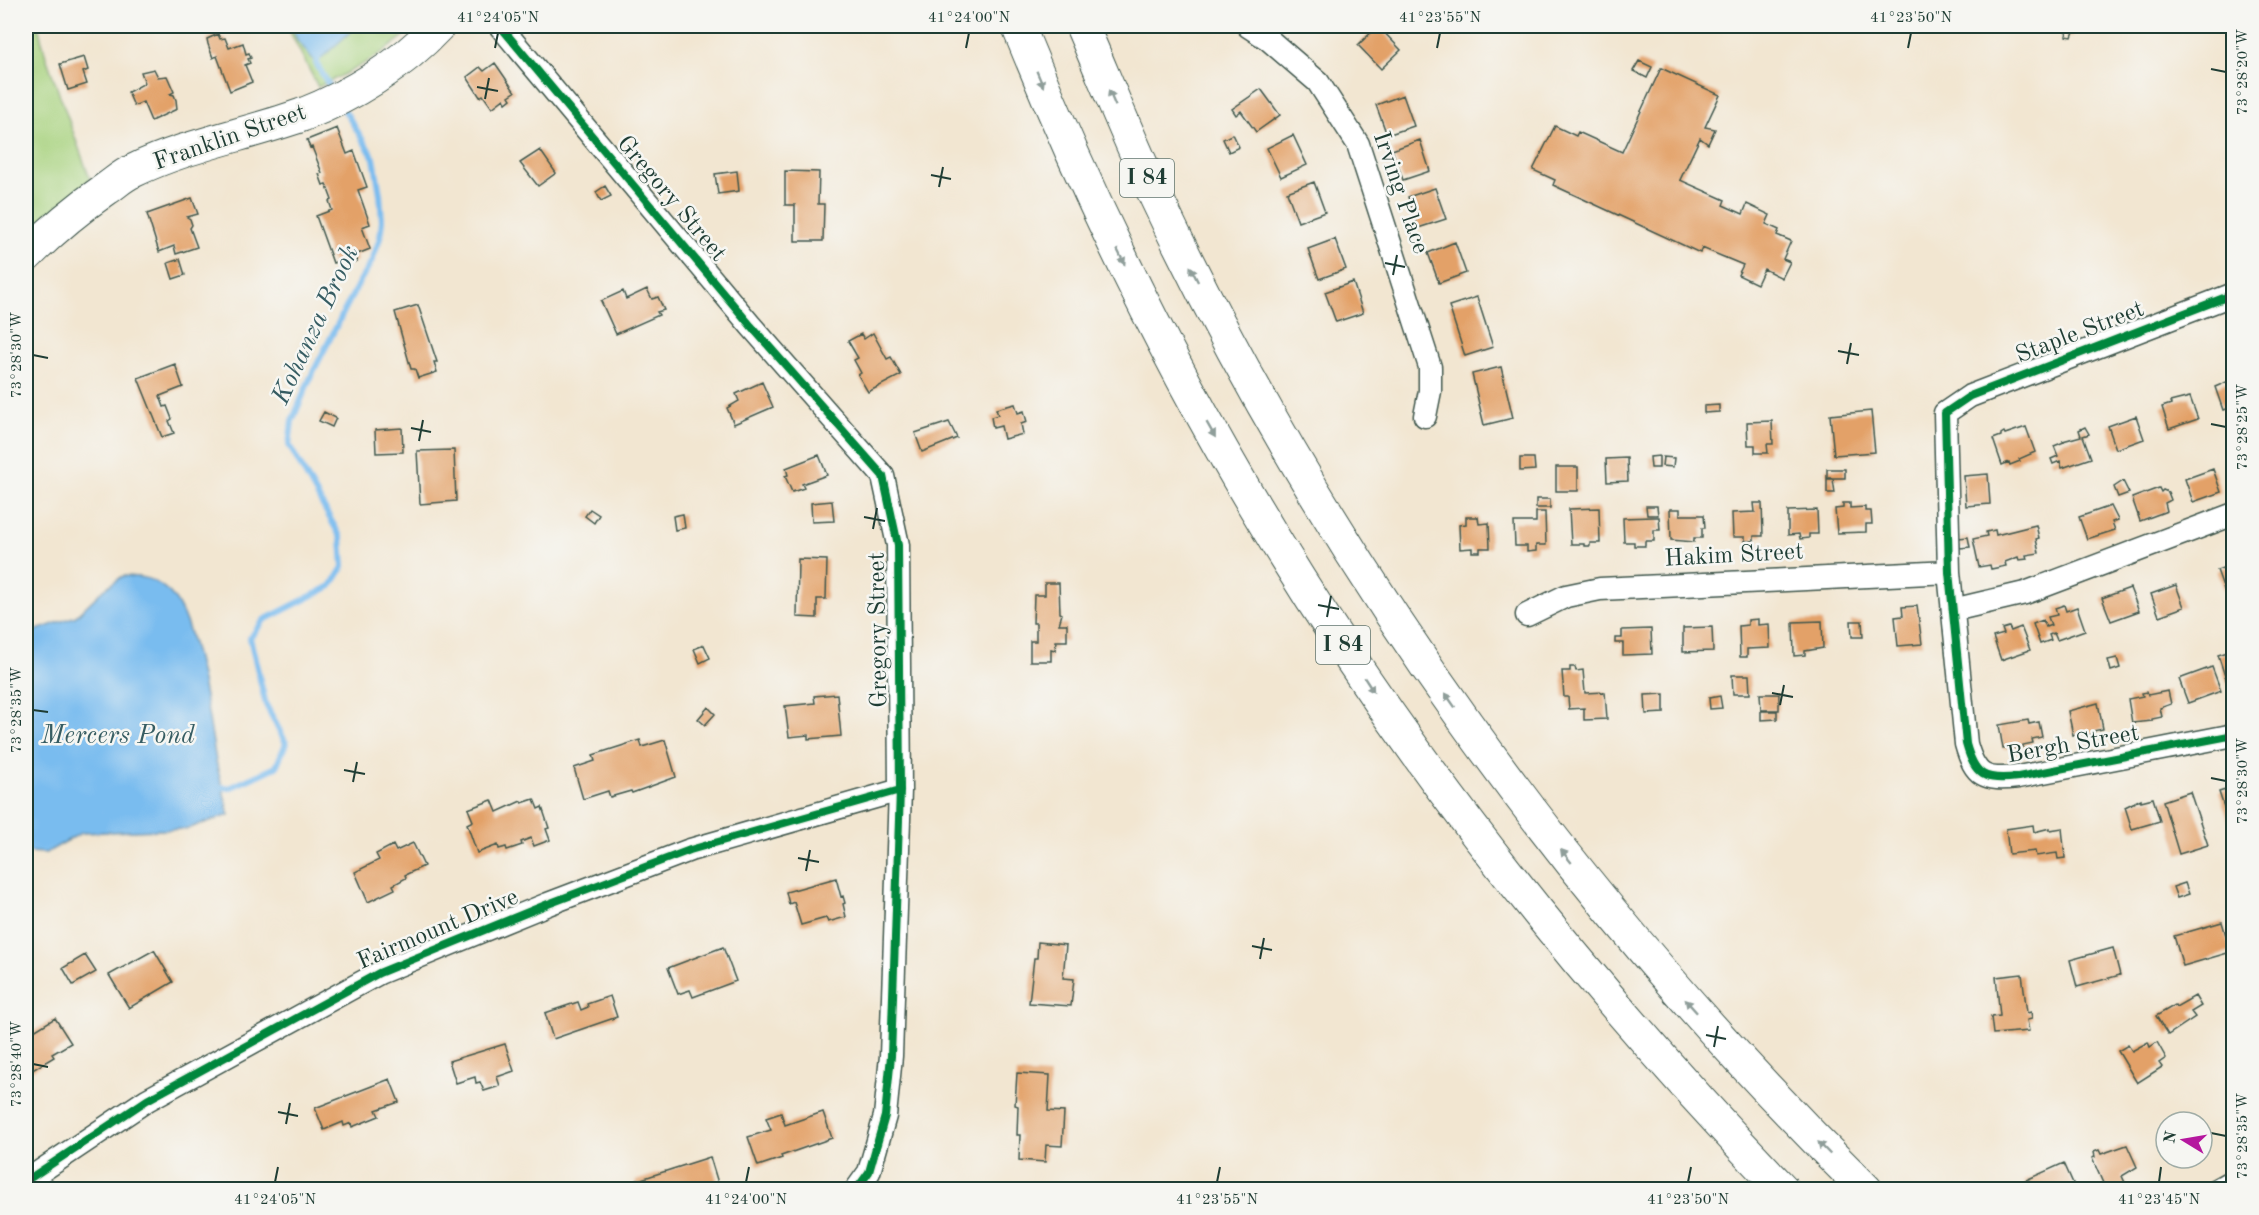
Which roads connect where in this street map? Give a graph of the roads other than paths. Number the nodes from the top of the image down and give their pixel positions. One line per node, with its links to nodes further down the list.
1 (438, 26): 6 (main road, Franklin Street)
2 (501, 26): 15 (street, Gregory Street)
3 (1018, 26): 19 (main road, I 84, one-way to 19)
4 (1082, 26): 20 (main road, I 84, one-way to 4)
5 (1248, 26): 9 (street, Irving Place)
6 (26, 256)
7 (2234, 294): 8 (street, Staple Street)
8 (1945, 414): 11 (street, Bergh Street)
9 (1425, 416)
10 (2234, 514): 12 (street)
11 (1949, 572): 12 (street, Bergh Street); 13 (street, Hakim Street)
12 (1953, 610): 14 (street, Bergh Street)
13 (1527, 615)
14 (2234, 735)
15 (900, 790): 17 (street, Fairmount Drive); 18 (street, Gregory Street)
16 (2234, 1180): 21 (street)
17 (26, 1181)
18 (856, 1190)
19 (1783, 1190)
20 (1866, 1190)
21 (2216, 1190)

